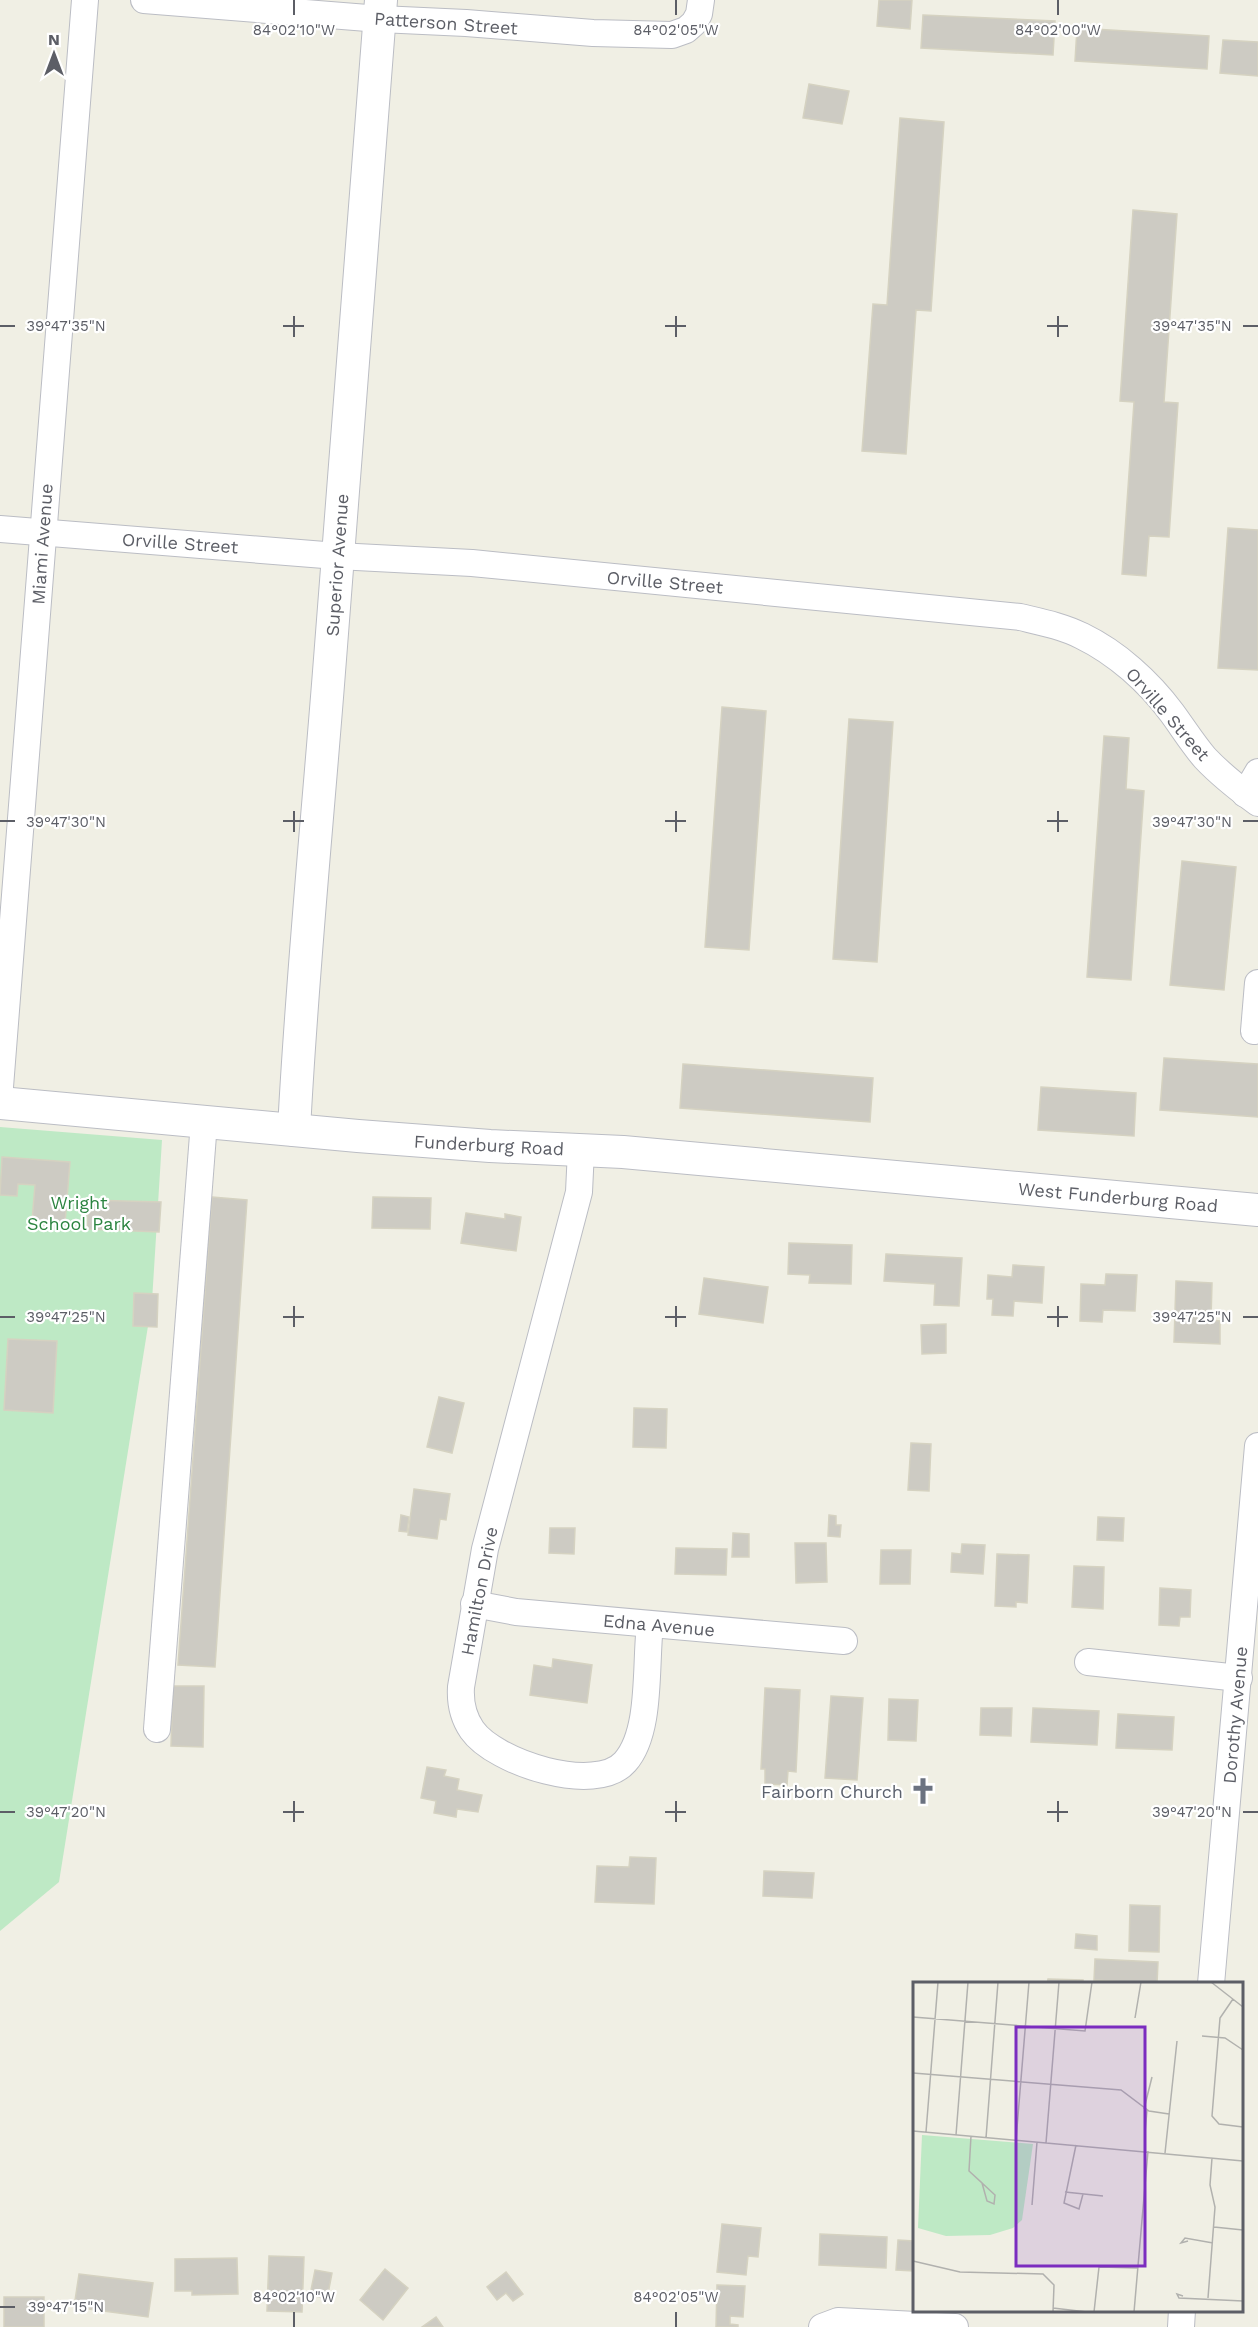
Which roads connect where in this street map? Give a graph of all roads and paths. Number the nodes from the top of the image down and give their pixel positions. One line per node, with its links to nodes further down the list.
1 (85, 0): 6 (street, Miami Avenue)
2 (144, 0): 4 (street, Patterson Street)
3 (701, 0): 4 (street, Patterson Street)
4 (381, 9): 7 (street, Superior Avenue)
5 (0, 529): 6 (street, Orville Street)
6 (43, 533): 7 (street, Orville Street); 11 (street, Miami Avenue)
7 (337, 556): 8 (street, Orville Street); 14 (street, Superior Avenue)
8 (1254, 790)
9 (1258, 983): 10 (street)
10 (1254, 1031)
11 (0, 1087)
12 (0, 1103): 13 (street, Funderburg Road)
13 (204, 1122): 14 (street, Funderburg Road); 24 (street)
14 (294, 1130): 15 (street, Funderburg Road)
15 (581, 1150): 16 (street, Funderburg Road); 19 (street, Hamilton Drive)
16 (978, 1184): 17 (street, West Funderburg Road)
17 (1258, 1210)
18 (1258, 1446): 23 (street, Dorothy Avenue)
19 (474, 1604): 20 (street, Edna Avenue); 20 (street, Hamilton Drive)
20 (650, 1624): 21 (street, Edna Avenue)
21 (844, 1641)
22 (1088, 1662): 23 (street)
23 (1239, 1678): 25 (street, Dorothy Avenue)
24 (157, 1729)
25 (1211, 1982)
26 (1182, 2312): 29 (street)
27 (822, 2327): 28 (street)
28 (955, 2327)
29 (1180, 2327)

